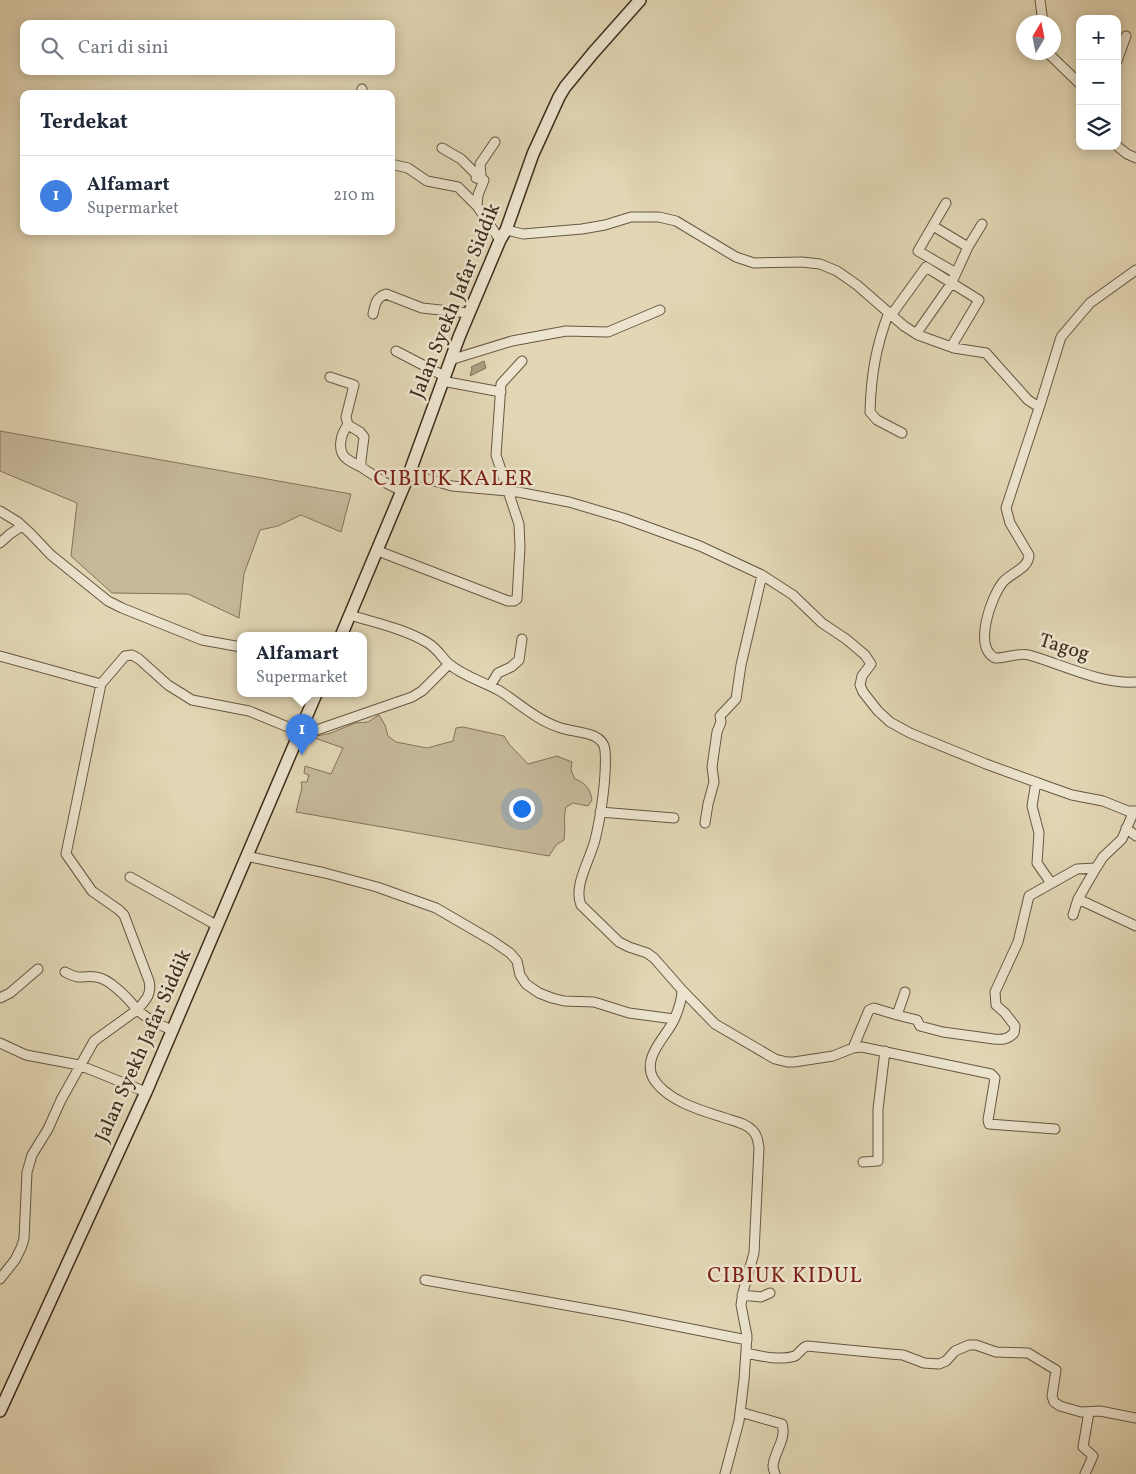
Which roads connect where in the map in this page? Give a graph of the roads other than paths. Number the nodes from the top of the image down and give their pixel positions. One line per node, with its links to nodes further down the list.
1 (640, 0): 18 (main road, Jalan Syekh Jafar Siddik)
2 (1040, 0): 3 (street)
3 (1042, 15)
4 (1126, 36): 6 (street)
5 (1056, 60): 7 (street)
6 (1117, 60)
7 (1076, 78)
8 (495, 142): 13 (street)
9 (442, 148): 13 (street)
10 (1121, 150): 11 (street)
11 (1136, 158)
12 (395, 165): 15 (street)
13 (479, 177): 15 (street)
14 (946, 204): 17 (street)
15 (477, 206): 18 (street)
16 (982, 224): 19 (street)
17 (933, 226): 19 (street); 21 (street)
18 (503, 235): 24 (main road, Jalan Syekh Jafar Siddik); 25 (street)
19 (968, 247): 21 (street)
20 (1136, 270): 35 (street)
21 (956, 273): 22 (street)
22 (951, 284): 25 (street); 27 (street); 28 (street)
23 (660, 310): 30 (street)
24 (468, 313): 26 (street); 30 (main road, Jalan Syekh Jafar Siddik)
25 (891, 313): 27 (street); 37 (street)
26 (373, 314)
27 (916, 334): 28 (street)
28 (951, 347): 35 (street)
29 (396, 351): 33 (street)
30 (450, 360): 33 (main road, Jalan Syekh Jafar Siddik)
31 (522, 360): 34 (street)
32 (330, 376): 36 (street)
33 (443, 378): 34 (street); 39 (main road, Jalan Syekh Jafar Siddik)
34 (501, 392): 41 (street)
35 (1039, 407): 53 (street, Tagog)
36 (348, 425): 38 (street); 38 (street)
37 (902, 433)
38 (361, 467): 40 (street)
39 (409, 474): 40 (main road, Jalan Syekh Jafar Siddik); 41 (street)
40 (402, 491): 45 (main road, Jalan Syekh Jafar Siddik)
41 (508, 491): 45 (street); 46 (street)
42 (0, 510): 43 (street)
43 (22, 526): 44 (street); 50 (street)
44 (0, 543)
45 (378, 551): 47 (main road, Jalan Syekh Jafar Siddik)
46 (762, 575): 58 (street); 62 (street)
47 (350, 615): 48 (main road, Jalan Syekh Jafar Siddik); 52 (street)
48 (343, 632)
49 (522, 639): 55 (street)
50 (237, 647)
51 (0, 656): 54 (street)
52 (449, 664): 55 (street); 57 (street)
53 (1136, 682)
54 (101, 684): 57 (street); 78 (street)
55 (490, 686): 60 (street)
56 (315, 697): 57 (main road, Jalan Syekh Jafar Siddik)
57 (300, 732): 65 (main road, Jalan Syekh Jafar Siddik)
58 (1036, 782): 59 (street); 68 (street)
59 (1135, 811): 63 (street)
60 (600, 812): 61 (street); 75 (street)
61 (674, 818)
62 (705, 822)
63 (1126, 828): 64 (street); 66 (street)
64 (1136, 836)
65 (246, 856): 71 (main road, Jalan Syekh Jafar Siddik); 80 (street)
66 (1096, 868): 68 (street); 69 (street)
67 (130, 877): 71 (street)
68 (1051, 883): 79 (street)
69 (1078, 899): 70 (street); 72 (street)
70 (1072, 915)
71 (216, 924): 81 (main road, Jalan Syekh Jafar Siddik)
72 (1136, 926)
73 (38, 969): 77 (street)
74 (65, 972): 78 (street)
75 (682, 990): 80 (street); 83 (street)
76 (905, 992): 79 (street)
77 (0, 998)
78 (137, 1010): 81 (street); 85 (street)
79 (898, 1015): 83 (street)
80 (674, 1019): 92 (street)
81 (172, 1030): 86 (main road, Jalan Syekh Jafar Siddik)
82 (0, 1043): 85 (street)
83 (853, 1048): 84 (street)
84 (885, 1051): 87 (street); 88 (street)
85 (79, 1064): 86 (street); 89 (street)
86 (146, 1092): 95 (main road, Jalan Syekh Jafar Siddik)
87 (1055, 1129)
88 (864, 1162)
89 (0, 1279)
90 (425, 1280): 93 (street)
91 (770, 1293): 92 (street)
92 (742, 1295): 93 (street)
93 (747, 1340): 94 (street)
94 (746, 1353): 97 (street); 98 (street)
95 (4, 1391): 96 (main road, Jalan Syekh Jafar Siddik)
96 (0, 1411)
97 (740, 1412): 100 (street); 101 (street)
98 (1089, 1412): 99 (street); 102 (street)
99 (1136, 1418)
100 (725, 1474)
101 (774, 1474)
102 (1085, 1474)

